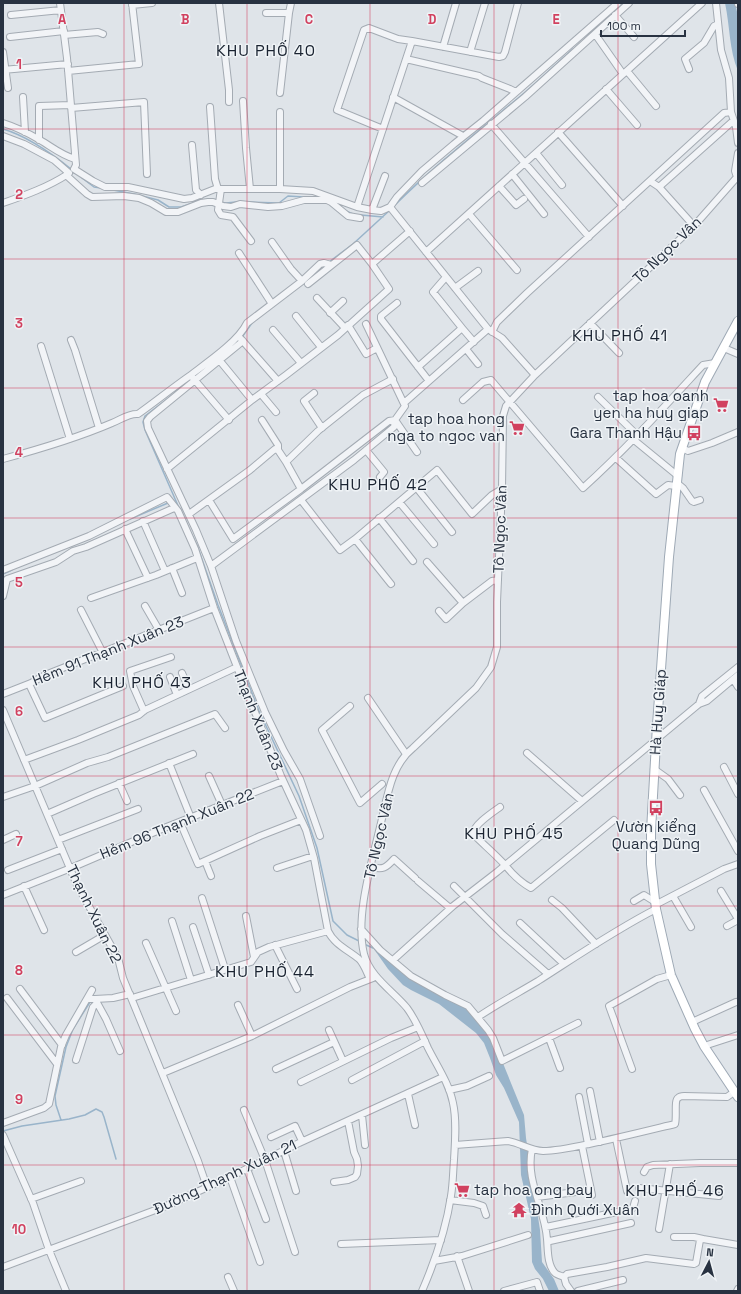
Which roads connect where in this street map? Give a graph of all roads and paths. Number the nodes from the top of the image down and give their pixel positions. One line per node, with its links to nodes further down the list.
1 (60, 3): 13 (street)
2 (152, 3): 12 (street)
3 (219, 3): 41 (street)
4 (291, 3): 15 (street)
5 (456, 3): 25 (street)
6 (485, 3): 27 (street)
7 (518, 3): 27 (street)
8 (618, 3): 36 (street)
9 (629, 3): 17 (street)
10 (702, 3): 33 (street)
11 (716, 3): 18 (street)
12 (132, 4): 32 (street)
13 (61, 10): 16 (street); 19 (street)
14 (266, 13): 15 (street)
15 (289, 13): 37 (street)
16 (11, 15)
17 (615, 15): 21 (street); 23 (street)
18 (718, 24): 30 (street); 46 (street)
19 (64, 33): 20 (street); 22 (street); 29 (street)
20 (104, 34)
21 (595, 34): 33 (street); 49 (street)
22 (10, 36)
23 (634, 37)
24 (412, 41): 25 (street); 28 (street); 51 (street)
25 (443, 47): 27 (street)
26 (3, 52): 31 (street)
27 (470, 52)
28 (406, 59): 36 (street); 39 (street)
29 (68, 64): 31 (street); 32 (street)
30 (689, 69)
31 (4, 70): 34 (street)
32 (68, 71): 42 (street)
33 (625, 72): 35 (street); 43 (street)
34 (8, 88)
35 (606, 89): 50 (street); 53 (street)
36 (516, 92): 55 (street)
37 (280, 93)
38 (23, 97): 52 (street)
39 (393, 97): 51 (street); 55 (street)
40 (243, 101): 73 (street)
41 (228, 102)
42 (71, 106): 56 (street); 61 (street); 64 (street)
43 (656, 106)
44 (210, 108): 75 (street)
45 (280, 112): 74 (street)
46 (731, 112): 47 (street); 68 (street)
47 (733, 121): 57 (street); 72 (street)
48 (3, 123): 52 (street)
49 (491, 124): 55 (street); 62 (street)
50 (637, 125)
51 (383, 129): 81 (street)
52 (25, 132): 56 (street)
53 (558, 132): 59 (street); 80 (street)
54 (3, 136): 63 (street)
55 (468, 137): 69 (street); 82 (street)
56 (40, 140): 61 (street)
57 (738, 143)
58 (192, 145): 76 (street)
59 (536, 152): 62 (street); 70 (street)
60 (738, 153): 67 (street)
61 (75, 159): 63 (street)
62 (524, 163): 65 (street); 89 (street)
63 (70, 172): 76 (street); 78 (street); 79 (street)
64 (147, 174)
65 (512, 174): 71 (street); 85 (street)
66 (384, 176): 83 (street)
67 (737, 177): 87 (street, Tô Ngọc Vân)
68 (651, 182): 72 (street); 80 (street)
69 (422, 183)
70 (562, 185)
71 (499, 186): 77 (street); 84 (street)
72 (658, 187): 87 (street)
73 (250, 189): 74 (street); 75 (street)
74 (280, 189): 81 (street)
75 (220, 190): 76 (street); 79 (street)
76 (201, 195)
77 (524, 198)
78 (3, 203)
79 (219, 204): 86 (street); 90 (street)
80 (623, 206): 89 (street)
81 (357, 207): 83 (street)
82 (391, 209): 83 (street); 88 (street)
83 (372, 210)
84 (469, 214): 92 (street); 96 (street)
85 (544, 214)
86 (360, 218)
87 (694, 226): 109 (street, Tô Ngọc Vân)
88 (410, 231): 92 (street); 95 (street)
89 (589, 237): 114 (street)
90 (251, 241)
91 (272, 242): 99 (street)
92 (426, 252): 98 (street)
93 (239, 253): 105 (street)
94 (328, 264): 95 (street); 99 (street); 100 (street)
95 (372, 264): 111 (street)
96 (517, 270)
97 (478, 271): 101 (street)
98 (446, 277): 101 (street); 112 (street)
99 (302, 281): 105 (street)
100 (308, 284)
101 (455, 288): 114 (street)
102 (317, 298): 106 (street)
103 (343, 301): 106 (street)
104 (398, 303): 129 (street)
105 (272, 304): 115 (street)
106 (330, 313): 111 (street)
107 (296, 316): 119 (street)
108 (738, 321): 121 (main road, Hà Huy Giáp)
109 (590, 323): 123 (street); 131 (street, Tô Ngọc Vân)
110 (366, 324): 120 (street)
111 (346, 326): 119 (street); 120 (street)
112 (462, 328): 117 (street); 129 (street)
113 (273, 330): 126 (street)
114 (490, 330): 117 (street); 131 (street)
115 (241, 338): 125 (street); 130 (street); 134 (street)
116 (71, 340): 147 (street)
117 (474, 342): 122 (street)
118 (41, 346): 151 (street)
119 (321, 347): 126 (street)
120 (377, 348): 132 (street)
121 (724, 348): 124 (street); 127 (main road, Hà Huy Giáp)
122 (468, 351): 128 (street); 135 (street)
123 (619, 353)
124 (738, 354)
125 (220, 361): 133 (street); 139 (street)
126 (301, 363): 134 (street)
127 (715, 363): 150 (street); 152 (main road, Hà Huy Giáp)
128 (478, 364)
129 (418, 367): 135 (street)
130 (190, 375): 133 (street); 147 (street)
131 (535, 375): 141 (street, Tô Ngọc Vân)
132 (393, 379): 142 (street); 148 (street)
133 (195, 380): 144 (street); 159 (street)
134 (278, 381): 137 (street)
135 (429, 381): 142 (street)
136 (314, 393): 148 (street)
137 (261, 394): 139 (street); 143 (street)
138 (598, 397): 150 (street)
139 (252, 400): 144 (street)
140 (463, 400): 141 (street)
141 (509, 402): 156 (street); 164 (street, Tô Ngọc Vân)
142 (404, 404): 146 (street)
143 (276, 412)
144 (229, 420): 159 (street)
145 (262, 420): 153 (street)
146 (395, 420): 154 (street); 155 (street); 163 (street)
147 (99, 428): 151 (street)
148 (322, 428): 158 (street)
149 (738, 432): 152 (street)
150 (636, 438): 156 (street); 161 (street)
151 (70, 439): 157 (street)
152 (682, 448): 161 (main road, Hà Huy Giáp)
153 (278, 450): 158 (street); 165 (street)
154 (366, 450): 160 (street); 166 (street)
155 (417, 452)
156 (616, 458): 161 (street)
157 (3, 459)
158 (286, 462): 163 (street)
159 (167, 469): 170 (street)
160 (380, 477)
161 (677, 482): 167 (street); 215 (main road, Hà Huy Giáp)
162 (416, 487): 164 (street); 168 (street); 174 (street)
163 (301, 489): 165 (street)
164 (502, 489): 185 (street, Tô Ngọc Vân)
165 (209, 500): 170 (street)
166 (301, 500): 175 (street); 180 (street)
167 (700, 500)
168 (400, 502): 171 (street); 176 (street)
169 (174, 508): 172 (street); 177 (street, Thạnh Xuân 23); 182 (street, Thạnh Xuân 23)
170 (188, 514): 180 (street)
171 (379, 518): 175 (street); 178 (street)
172 (143, 521): 173 (street); 183 (street)
173 (125, 529): 184 (street); 188 (street)
174 (452, 532)
175 (355, 539): 186 (street)
176 (434, 544)
177 (197, 558): 181 (street); 192 (street, Thạnh Xuân 23)
178 (413, 561)
179 (426, 562): 190 (street)
180 (211, 566): 243 (street)
181 (172, 568): 183 (street); 187 (street)
182 (3, 570)
183 (165, 571): 184 (street)
184 (148, 578): 189 (street)
185 (498, 580): 190 (street); 218 (street, Tô Ngọc Vân)
186 (391, 584)
187 (182, 593)
188 (3, 596)
189 (90, 598)
190 (463, 604): 194 (street)
191 (145, 606): 195 (street)
192 (214, 608): 195 (street, Hẻm 91 Thạnh Xuân 23); 198 (street, Thạnh Xuân 23)
193 (81, 610): 196 (street)
194 (440, 611)
195 (159, 630): 196 (street, Hẻm 91 Thạnh Xuân 23)
196 (103, 653): 203 (street, Hẻm 91 Thạnh Xuân 23)
197 (171, 657): 213 (street)
198 (237, 667): 206 (street); 224 (street, Thạnh Xuân 23)
199 (738, 667): 210 (street)
200 (182, 673): 206 (street)
201 (170, 676): 208 (street)
202 (735, 677): 205 (street); 210 (street)
203 (29, 684): 204 (street); 207 (street, Hẻm 91 Thạnh Xuân 23)
204 (123, 686)
205 (738, 687)
206 (189, 689): 208 (street)
207 (3, 694)
208 (177, 695): 213 (street)
209 (368, 698): 218 (street)
210 (699, 704): 215 (street)
211 (350, 706): 226 (street)
212 (3, 710): 219 (street, Thạnh Xuân 22)
213 (144, 711): 219 (street)
214 (225, 728): 227 (street)
215 (656, 739): 222 (main road, Hà Huy Giáp); 232 (street)
216 (527, 753): 232 (street)
217 (193, 754): 220 (street)
218 (406, 754): 252 (street, Tô Ngọc Vân)
219 (24, 760): 227 (street, Thạnh Xuân 22)
220 (170, 763): 225 (street); 238 (street)
221 (724, 767): 229 (street)
222 (654, 768): 230 (street); 266 (main road, Hà Huy Giáp)
223 (209, 776): 234 (street)
224 (283, 781): 234 (street, Hẻm 96 Thạnh Xuân 22); 239 (street, Thạnh Xuân 23)
225 (119, 783): 233 (street); 237 (street)
226 (382, 784)
227 (35, 786): 231 (street); 237 (street, Thạnh Xuân 22)
228 (704, 790): 247 (street)
229 (738, 794)
230 (680, 795)
231 (3, 797)
232 (582, 800): 251 (street)
233 (127, 801)
234 (222, 806): 238 (street, Hẻm 96 Thạnh Xuân 22)
235 (500, 807): 251 (street)
236 (138, 809): 245 (street)
237 (47, 814): 245 (street, Thạnh Xuân 22)
238 (191, 818): 241 (street, Hẻm 96 Thạnh Xuân 22)
239 (301, 820): 248 (street, Thạnh Xuân 23); 249 (street)
240 (614, 820): 251 (street)
241 (180, 822): 249 (street); 253 (street, Hẻm 96 Thạnh Xuân 22)
242 (16, 834): 244 (street)
243 (320, 836)
244 (3, 840)
245 (58, 840): 246 (street, Thạnh Xuân 22)
246 (62, 849): 253 (street, Thạnh Xuân 22); 255 (street)
247 (738, 851)
248 (314, 856): 254 (street); 277 (street, Thạnh Xuân 23)
249 (205, 861): 256 (street)
250 (738, 864): 261 (street)
251 (505, 865): 262 (street)
252 (371, 867): 267 (street); 275 (street, Tô Ngọc Vân)
253 (70, 868): 257 (street, Hẻm 96 Thạnh Xuân 22); 278 (street, Thạnh Xuân 22)
254 (277, 868)
255 (8, 870)
256 (211, 876)
257 (24, 886): 260 (street, Hẻm 96 Thạnh Xuân 22); 276 (street)
258 (454, 886): 262 (street)
259 (721, 891): 269 (street)
260 (3, 895)
261 (673, 896): 266 (street); 274 (street)
262 (465, 897): 267 (street); 287 (street)
263 (202, 898): 286 (street)
264 (552, 900): 280 (street)
265 (634, 901): 266 (street)
266 (656, 906): 280 (street); 289 (main road, Hà Huy Giáp)
267 (450, 908): 284 (street)
268 (246, 916): 283 (street)
269 (738, 919): 272 (street)
270 (172, 921): 292 (street)
271 (520, 923): 285 (street)
272 (727, 926)
273 (193, 927): 288 (street)
274 (691, 927)
275 (361, 928): 284 (street); 290 (street, Tô Ngọc Vân)
276 (44, 930)
277 (328, 931): 281 (street); 291 (street)
278 (105, 935): 282 (street); 297 (street, Thạnh Xuân 22)
279 (146, 943): 293 (street)
280 (596, 944): 285 (street)
281 (275, 945): 283 (street); 295 (street)
282 (76, 952)
283 (254, 957): 286 (street)
284 (393, 960): 304 (street)
285 (564, 964): 287 (street)
286 (225, 969): 288 (street)
287 (548, 974): 304 (street)
288 (209, 975): 292 (street)
289 (671, 975): 305 (main road, Hà Huy Giáp); 322 (street)
290 (377, 977): 291 (street); 307 (street, Tô Ngọc Vân)
291 (370, 979): 310 (street)
292 (191, 980): 293 (street)
293 (167, 988): 297 (street); 303 (street)
294 (20, 989): 314 (street)
295 (297, 989)
296 (92, 990): 299 (street)
297 (131, 996): 300 (street); 323 (street, Thạnh Xuân 22)
298 (7, 998): 319 (street)
299 (87, 999): 300 (street); 314 (street)
300 (96, 1001): 316 (street); 317 (street)
301 (736, 1002): 305 (street)
302 (238, 1004): 310 (street)
303 (176, 1011)
304 (478, 1017): 311 (street)
305 (692, 1022): 315 (main road, Hà Huy Giáp)
306 (578, 1023): 311 (street)
307 (418, 1027): 312 (street, Tô Ngọc Vân); 318 (street)
308 (329, 1030): 313 (street)
309 (738, 1035): 315 (street)
310 (252, 1036): 323 (street)
311 (549, 1038): 320 (street)
312 (425, 1041): 325 (street, Tô Ngọc Vân); 326 (street)
313 (334, 1042): 318 (street); 321 (street)
314 (62, 1045): 319 (street)
315 (704, 1046): 331 (main road, Hà Huy Giáp)
316 (120, 1051)
317 (76, 1060)
318 (343, 1061): 327 (street)
319 (58, 1064): 336 (street)
320 (560, 1068)
321 (276, 1069)
322 (632, 1069)
323 (163, 1073): 356 (street, Thạnh Xuân 22)
324 (489, 1076): 328 (street)
325 (443, 1077): 328 (street, Tô Ngọc Vân); 330 (street, Đường Thạnh Xuân 21)
326 (352, 1080)
327 (301, 1082)
328 (449, 1090): 344 (street, Tô Ngọc Vân)
329 (590, 1091): 342 (street)
330 (408, 1094): 334 (street, Đường Thạnh Xuân 21); 337 (street)
331 (736, 1094): 340 (street)
332 (579, 1097): 345 (street)
333 (244, 1110): 348 (street)
334 (362, 1114): 335 (street, Đường Thạnh Xuân 21); 343 (street)
335 (348, 1121): 341 (street, Đường Thạnh Xuân 21); 355 (street)
336 (3, 1123)
337 (415, 1125)
338 (3, 1135): 363 (street)
339 (271, 1137): 341 (street)
340 (616, 1139): 342 (street); 359 (street)
341 (302, 1141): 347 (street, Đường Thạnh Xuân 21)
342 (600, 1142): 345 (street)
343 (365, 1145)
344 (455, 1145): 346 (street); 364 (street, Tô Ngọc Vân)
345 (585, 1145): 346 (street); 362 (street)
346 (530, 1149): 362 (street)
347 (284, 1151): 348 (street, Đường Thạnh Xuân 21); 358 (street)
348 (265, 1160): 351 (street, Đường Thạnh Xuân 21); 379 (street)
349 (738, 1163): 350 (street)
350 (670, 1164): 352 (street); 360 (street)
351 (248, 1169): 353 (street, Đường Thạnh Xuân 21); 367 (street)
352 (644, 1172)
353 (230, 1178): 356 (street, Đường Thạnh Xuân 21); 382 (street)
354 (81, 1181): 363 (street)
355 (334, 1182)
356 (206, 1188): 378 (street, Đường Thạnh Xuân 21)
357 (639, 1188): 360 (street)
358 (296, 1191)
359 (627, 1191)
360 (665, 1192): 361 (street); 370 (street)
361 (719, 1196)
362 (537, 1197): 369 (street)
363 (31, 1199): 378 (street)
364 (450, 1200): 366 (street); 375 (street, Tô Ngọc Vân)
365 (635, 1201): 369 (street)
366 (486, 1215)
367 (266, 1219)
368 (631, 1223): 373 (street)
369 (546, 1228): 373 (street)
370 (659, 1229)
371 (528, 1235): 380 (street)
372 (674, 1237): 374 (street)
373 (547, 1239): 385 (street)
374 (702, 1239): 377 (street); 385 (street)
375 (441, 1240): 376 (street); 381 (street, Tô Ngọc Vân)
376 (341, 1244)
377 (738, 1245)
378 (49, 1250): 383 (street, Đường Thạnh Xuân 21); 387 (street)
379 (295, 1252)
380 (457, 1256): 381 (street); 390 (street)
381 (434, 1261): 389 (street, Tô Ngọc Vân)
382 (260, 1262)
383 (3, 1267)
384 (228, 1277): 388 (street)
385 (564, 1277): 393 (street)
386 (623, 1280): 394 (street)
387 (66, 1291)
388 (234, 1291)
389 (422, 1291)
390 (469, 1291)
391 (504, 1291): 392 (street)
392 (540, 1291)
393 (571, 1291)
394 (578, 1291)

